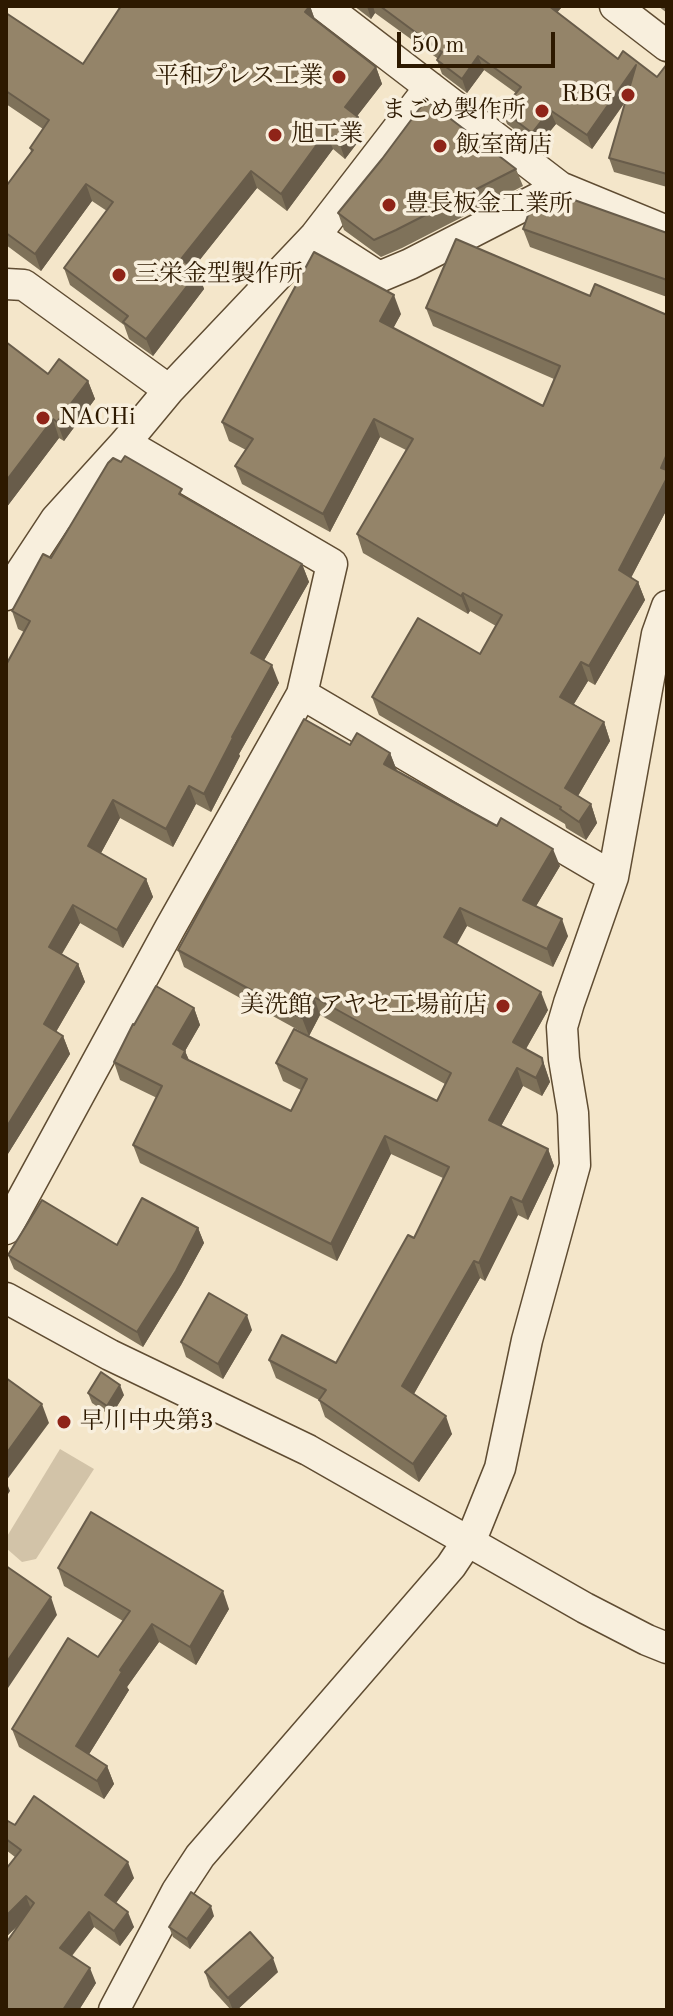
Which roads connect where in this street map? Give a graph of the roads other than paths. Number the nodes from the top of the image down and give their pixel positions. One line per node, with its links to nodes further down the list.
1 (324, 6): 4 (street)
2 (615, 6): 3 (street)
3 (667, 46)
4 (430, 87): 5 (street); 7 (street)
5 (560, 187): 6 (street); 7 (street)
6 (667, 231)
7 (315, 236): 9 (street)
8 (6, 284): 9 (street)
9 (169, 390): 10 (street)
10 (125, 443): 11 (street); 13 (street)
11 (6, 595)
12 (667, 606): 14 (street)
13 (302, 694): 14 (street); 15 (street)
14 (613, 877): 17 (street)
15 (6, 1229)
16 (6, 1298): 17 (street)
17 (467, 1542): 18 (street); 19 (street)
18 (667, 1648)
19 (114, 2010)

